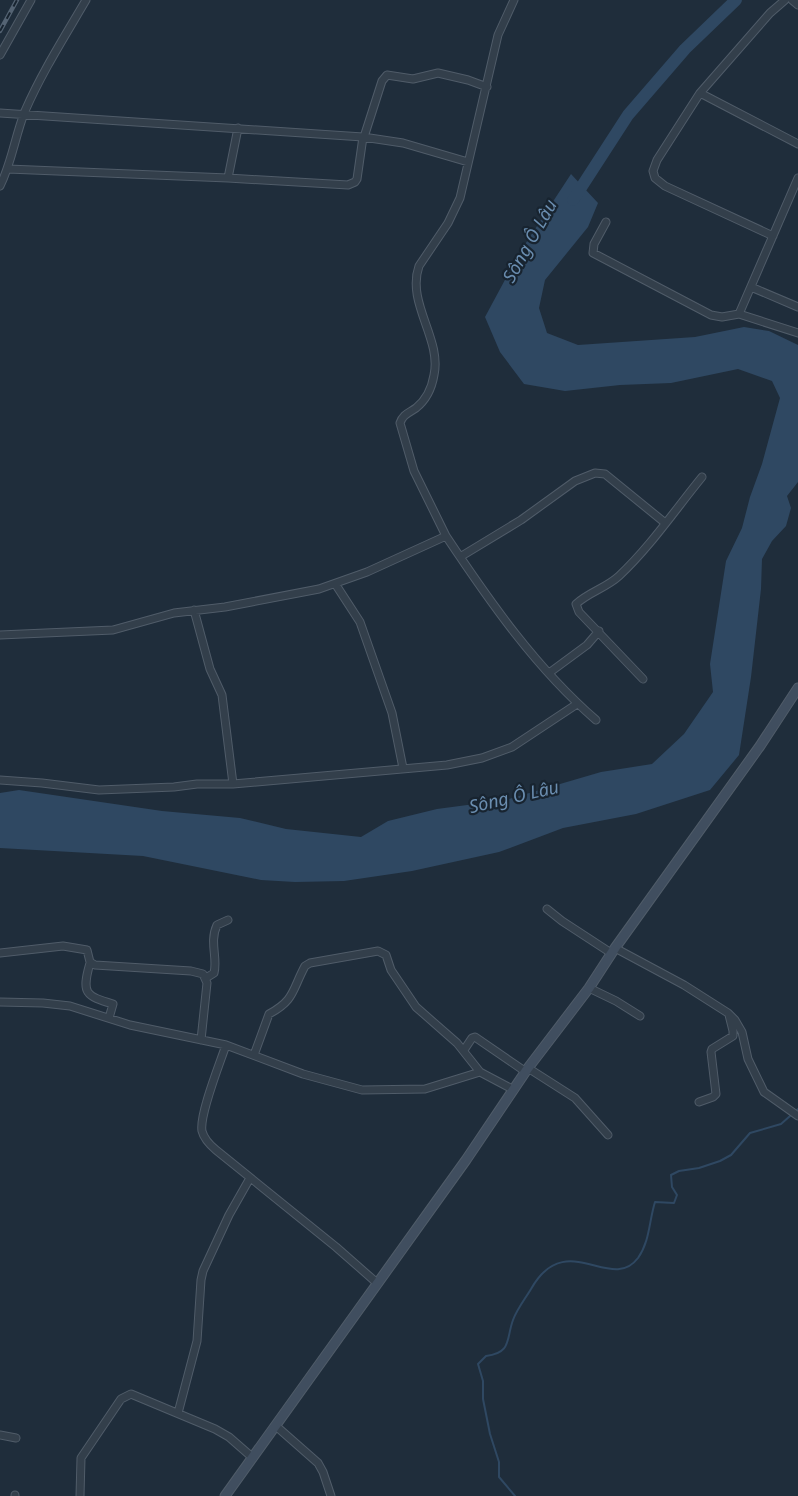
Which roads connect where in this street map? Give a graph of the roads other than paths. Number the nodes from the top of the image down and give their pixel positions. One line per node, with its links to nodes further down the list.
1 (31, 0): 7 (street)
2 (86, 0): 11 (street)
3 (514, 0): 8 (street)
4 (785, 0): 9 (street)
5 (792, 0): 6 (street)
6 (798, 5)
7 (0, 55)
8 (487, 87): 13 (street); 15 (street)
9 (700, 93): 14 (street); 21 (street)
10 (0, 113): 11 (street)
11 (24, 113): 12 (street); 16 (street)
12 (238, 128): 13 (street); 17 (street)
13 (363, 137): 15 (street); 17 (street)
14 (798, 144)
15 (468, 162): 28 (street)
16 (8, 169): 17 (street); 19 (street)
17 (228, 178)
18 (798, 178): 21 (street)
19 (0, 186)
20 (606, 222): 24 (street)
21 (773, 236): 22 (street)
22 (751, 287): 23 (street); 24 (street)
23 (798, 307)
24 (739, 314): 25 (street)
25 (798, 333)
26 (702, 477): 27 (street)
27 (664, 522): 29 (street); 32 (street)
28 (446, 536): 29 (street); 30 (street)
29 (460, 557): 34 (street)
30 (336, 585): 31 (street); 39 (street)
31 (194, 610): 33 (street); 41 (street)
32 (599, 632): 34 (street); 35 (street)
33 (0, 635)
34 (549, 673): 37 (street)
35 (643, 680)
36 (798, 688): 44 (main road)
37 (577, 704): 38 (street); 39 (street)
38 (596, 720)
39 (403, 768): 41 (street)
40 (0, 780): 41 (street)
41 (234, 784)
42 (547, 909): 44 (street)
43 (228, 920): 47 (street)
44 (613, 951): 48 (main road); 50 (street)
45 (0, 953): 46 (street)
46 (90, 963): 47 (street); 52 (street)
47 (206, 978): 53 (street)
48 (589, 988): 51 (street); 57 (main road)
49 (0, 1002): 52 (street)
50 (728, 1013): 60 (street); 61 (street)
51 (640, 1016)
52 (109, 1018): 53 (street)
53 (201, 1040): 54 (street)
54 (226, 1045): 56 (street); 63 (street)
55 (464, 1050): 56 (street); 57 (street); 58 (street)
56 (254, 1054): 58 (street)
57 (527, 1070): 59 (main road); 62 (street)
58 (480, 1072): 59 (street)
59 (514, 1090): 64 (main road)
60 (699, 1102)
61 (798, 1116)
62 (608, 1135)
63 (250, 1178): 64 (street); 65 (street)
64 (377, 1283): 66 (main road)
65 (178, 1413): 69 (street); 70 (street)
66 (276, 1426): 69 (main road); 72 (street)
67 (0, 1435): 68 (street)
68 (16, 1438)
69 (253, 1458): 71 (main road)
70 (80, 1496)
71 (225, 1496)
72 (331, 1496)

